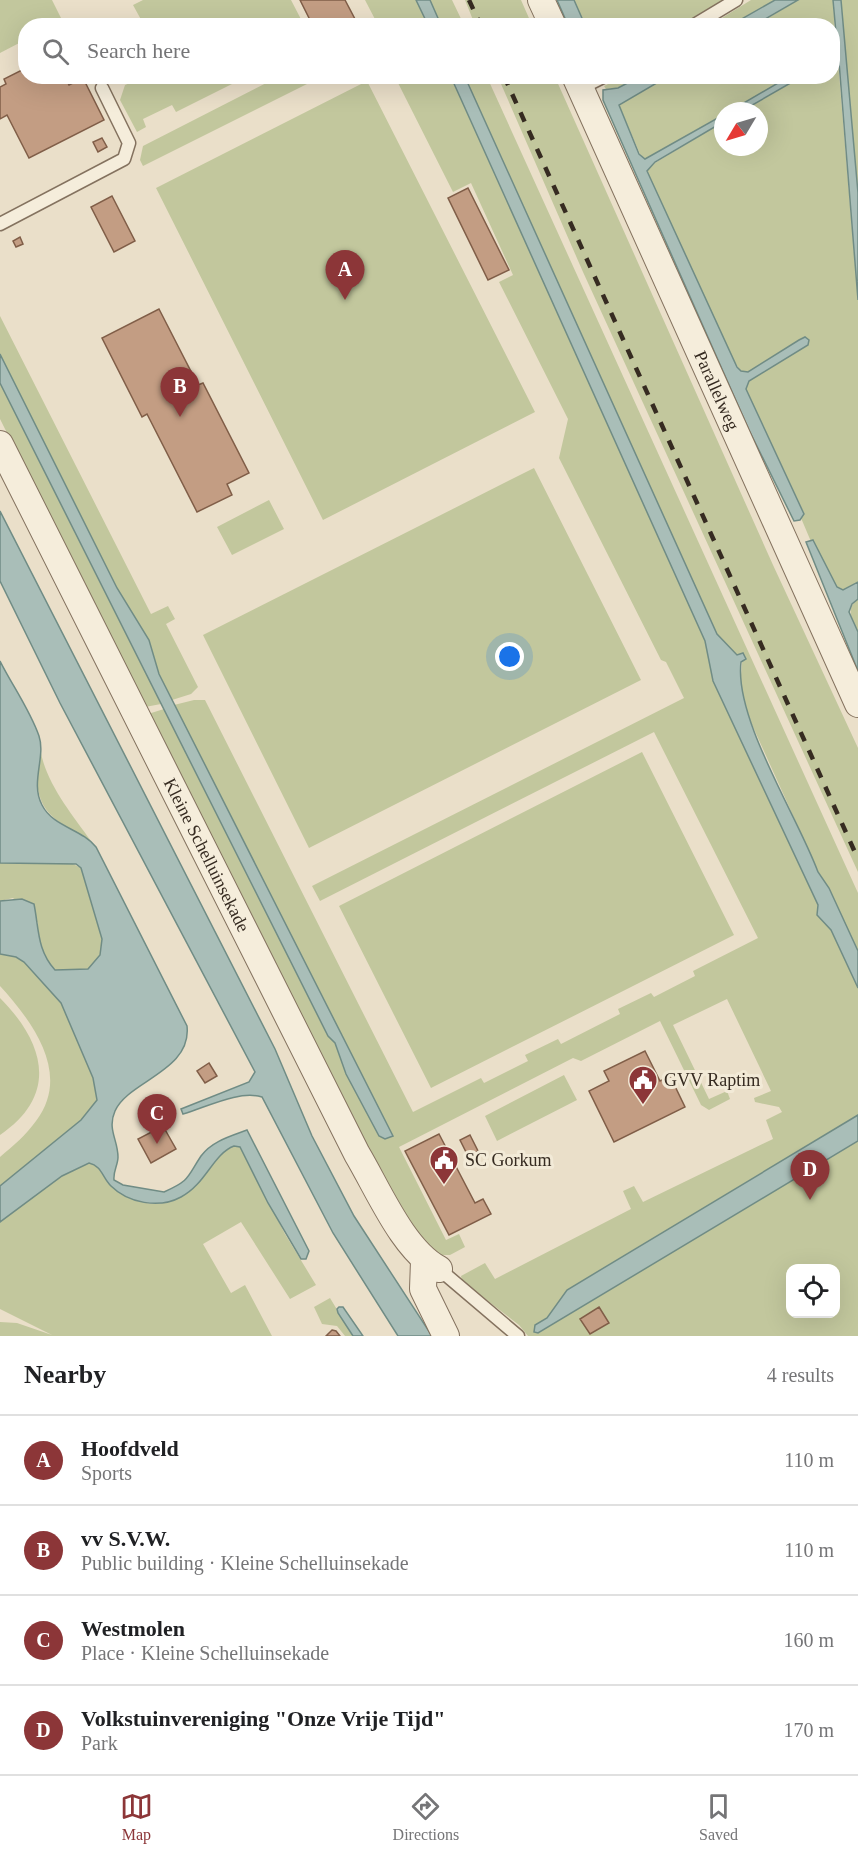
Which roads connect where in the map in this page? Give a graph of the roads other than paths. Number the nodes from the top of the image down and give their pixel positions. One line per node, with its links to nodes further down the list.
1 (541, 0): 3 (street)
2 (736, 0): 4 (lane)
3 (549, 18)
4 (706, 18)
5 (579, 84): 9 (street, Parallelweg)
6 (102, 88): 7 (lane)
7 (0, 224)
8 (0, 444): 10 (street, Kleine Schelluinsekade)
9 (858, 704)
10 (432, 1265): 11 (street); 12 (lane)
11 (446, 1336)
12 (518, 1336)

